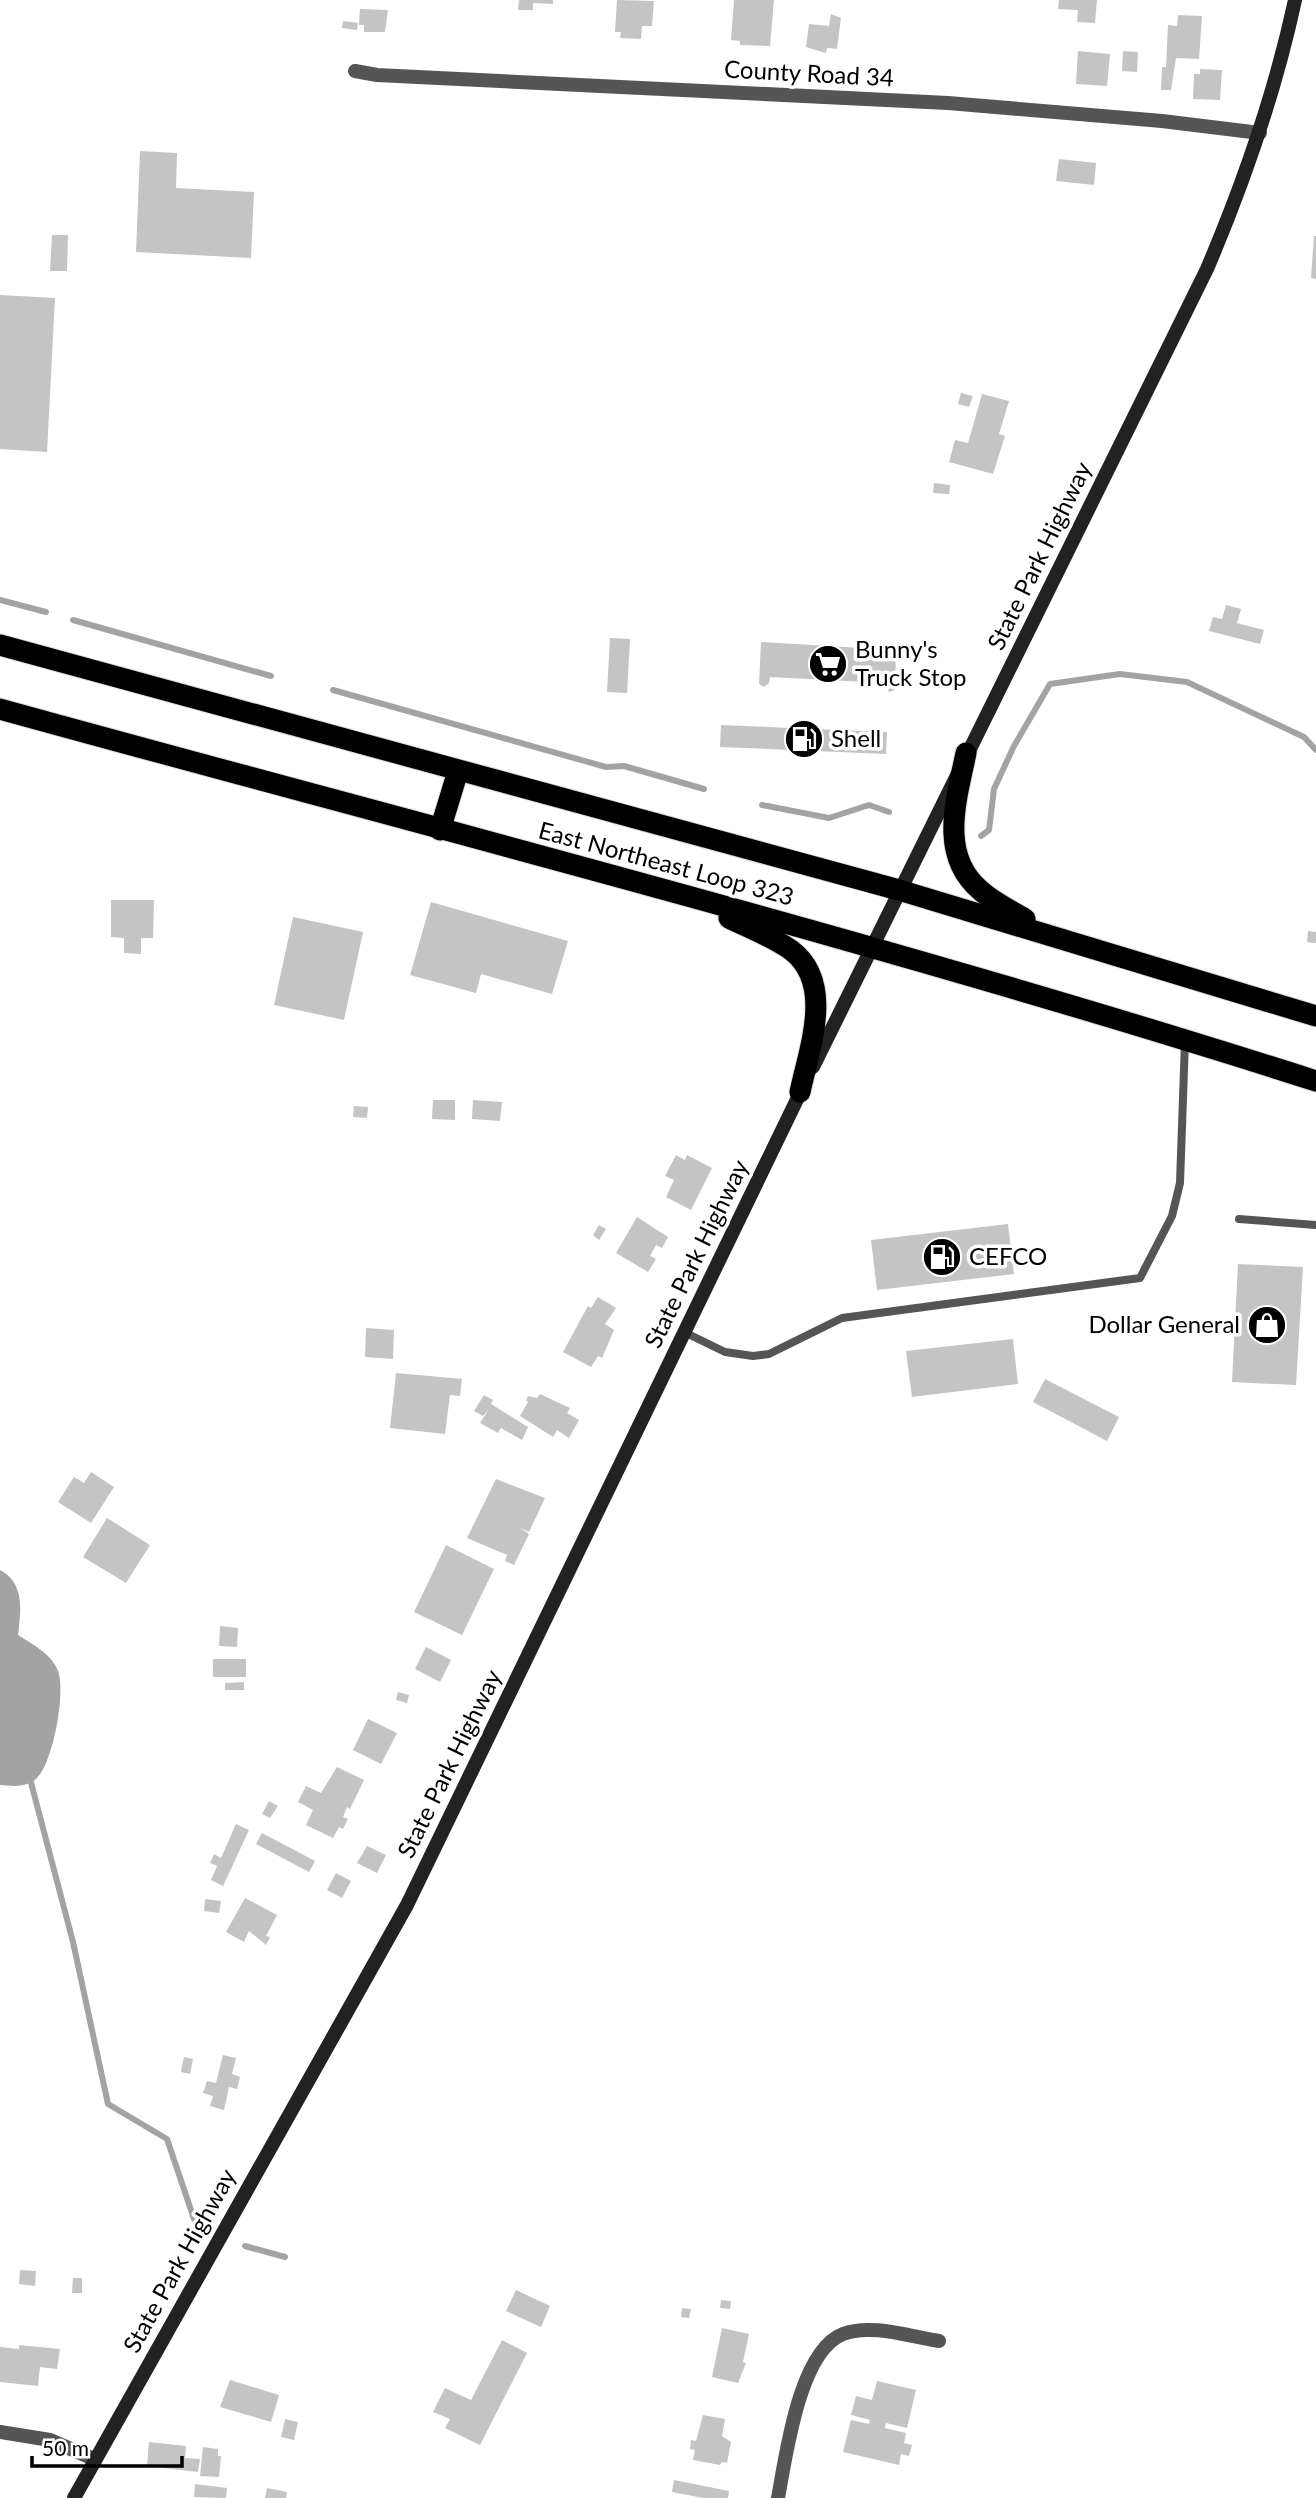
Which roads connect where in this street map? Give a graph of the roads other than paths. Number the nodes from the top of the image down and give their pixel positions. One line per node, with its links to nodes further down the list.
1 (1295, 0): 3 (main road, State Park Highway)
2 (355, 71): 3 (street, County Road 34)
3 (1260, 133): 6 (main road, State Park Highway)
4 (0, 645): 7 (highway, East Northeast Loop 323)
5 (0, 709): 8 (highway, East Northeast Loop 323)
6 (966, 752): 9 (main road, State Park Highway); 11 (highway)
7 (458, 771): 8 (highway); 9 (highway, East Northeast Loop 323)
8 (440, 830): 10 (highway, East Northeast Loop 323)
9 (898, 890): 11 (highway, East Northeast Loop 323); 12 (main road, State Park Highway)
10 (686, 897): 12 (highway, East Northeast Loop 323); 16 (highway)
11 (1048, 933): 13 (highway, East Northeast Loop 323)
12 (871, 946): 14 (highway, East Northeast Loop 323); 16 (main road, State Park Highway)
13 (1316, 1016)
14 (1185, 1040): 15 (highway, East Northeast Loop 323); 19 (lane)
15 (1316, 1081)
16 (800, 1092): 19 (main road, State Park Highway)
17 (1239, 1219): 18 (lane)
18 (1316, 1224)
19 (684, 1332): 22 (main road, State Park Highway)
20 (939, 2341): 24 (street)
21 (0, 2432): 22 (street)
22 (94, 2459): 23 (main road, State Park Highway)
23 (74, 2498)
24 (778, 2498)

